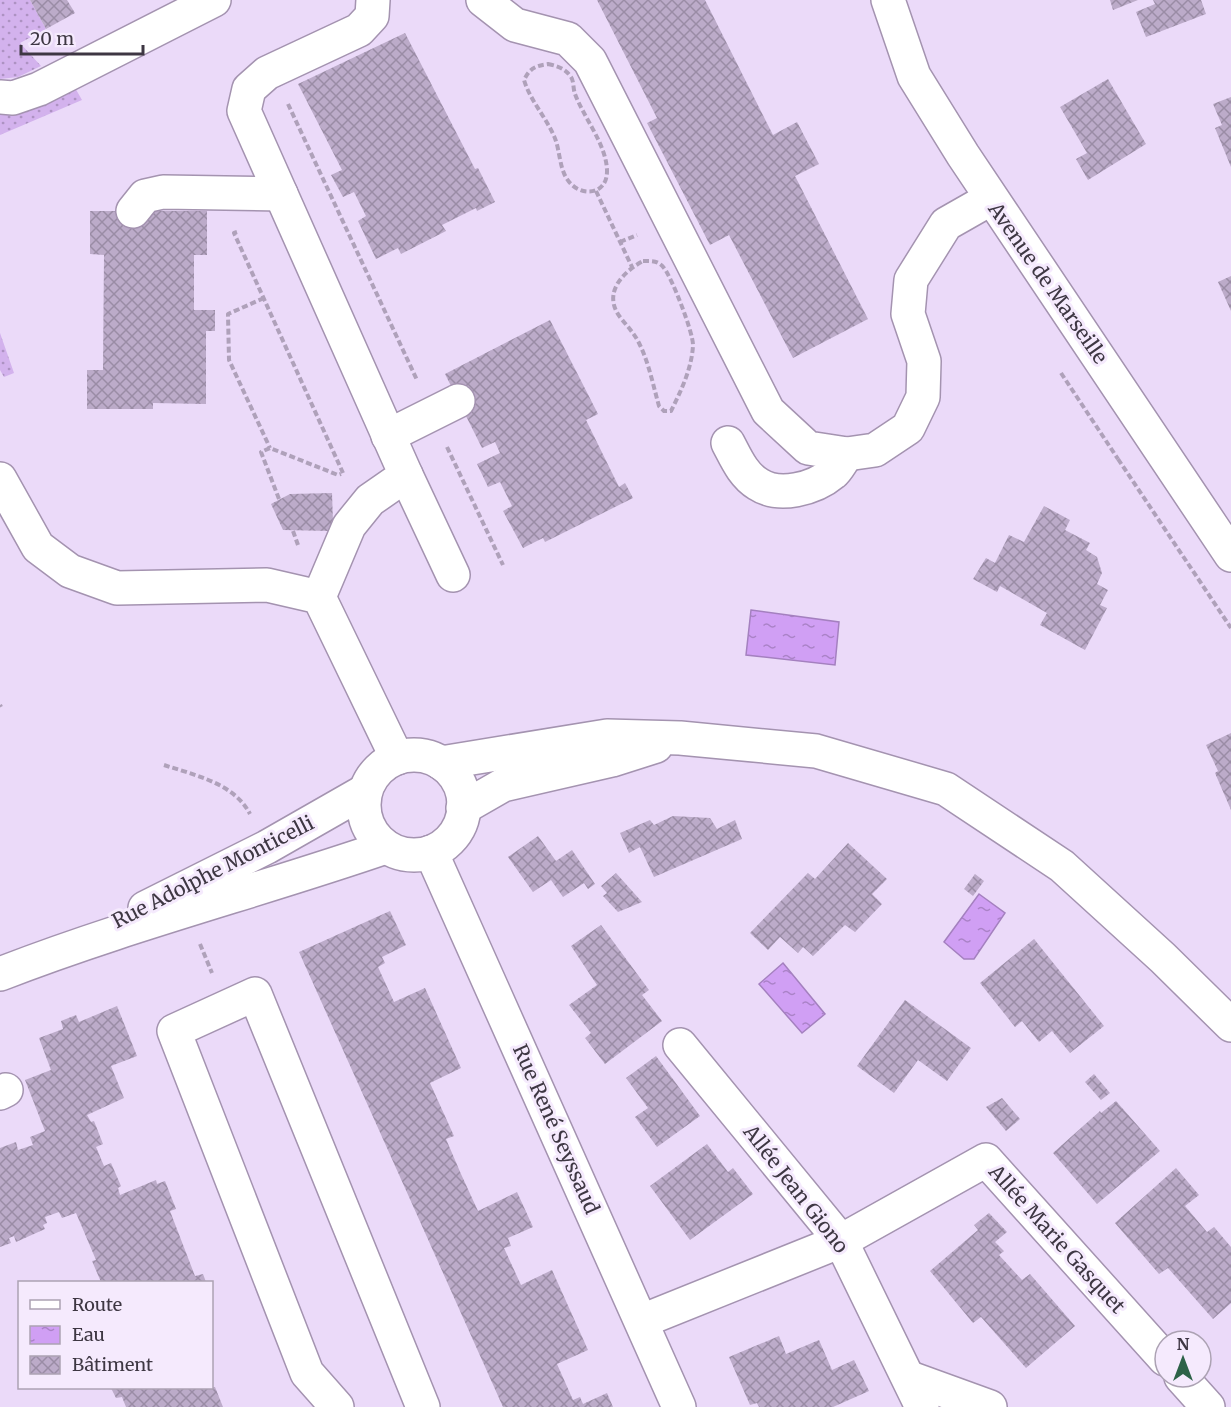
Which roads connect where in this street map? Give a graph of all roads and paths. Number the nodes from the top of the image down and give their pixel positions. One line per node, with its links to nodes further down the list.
1 (214, 0): 5 (street)
2 (373, 0): 7 (street)
3 (483, 0): 19 (street)
4 (888, 0): 8 (street, Avenue de Marseille)
5 (0, 97)
6 (596, 191): 6 (path); 11 (path)
7 (281, 194): 9 (street); 15 (street)
8 (990, 199): 19 (street); 24 (street, Avenue de Marseille)
9 (133, 211)
10 (244, 229): 12 (path)
11 (632, 267): 11 (path)
12 (264, 298): 18 (path); 21 (path)
13 (1061, 375): 20 (path)
14 (458, 401): 15 (street)
15 (388, 436): 22 (street)
16 (445, 442): 25 (path)
17 (728, 443): 19 (street)
18 (270, 448)
19 (847, 454)
20 (1118, 459)
21 (344, 472)
22 (406, 475): 26 (street); 27 (street)
23 (0, 479): 27 (street)
24 (1231, 555)
25 (502, 564)
26 (453, 575)
27 (319, 597): 29 (street)
28 (680, 738): 30 (street); 33 (street); 39 (street)
29 (397, 758): 30 (street); 32 (street, Rue Adolphe Monticelli)
30 (441, 763): 33 (street)
31 (164, 765): 34 (path)
32 (366, 791): 34 (street, Rue Adolphe Monticelli); 35 (street)
33 (463, 808): 36 (street)
34 (267, 847): 37 (street, Rue Adolphe Monticelli)
35 (386, 847): 36 (street); 37 (street, Rue Adolphe Monticelli)
36 (430, 852): 42 (street, Rue René Seyssaud)
37 (59, 951): 38 (street, Rue Adolphe Monticelli)
38 (0, 975)
39 (1231, 1025)
40 (680, 1045): 41 (street, Allée Jean Giono)
41 (841, 1241): 42 (street, Allée Marie Gasquet); 43 (street, Allée Marie Gasquet); 45 (street, Allée Jean Giono)
42 (642, 1321): 48 (street, Rue René Seyssaud)
43 (1153, 1346)
44 (1192, 1389): 50 (street)
45 (916, 1392): 49 (street, Allée Jean Giono)
46 (337, 1407): 47 (street)
47 (423, 1407)
48 (679, 1407)
49 (990, 1407)
50 (1208, 1407)

